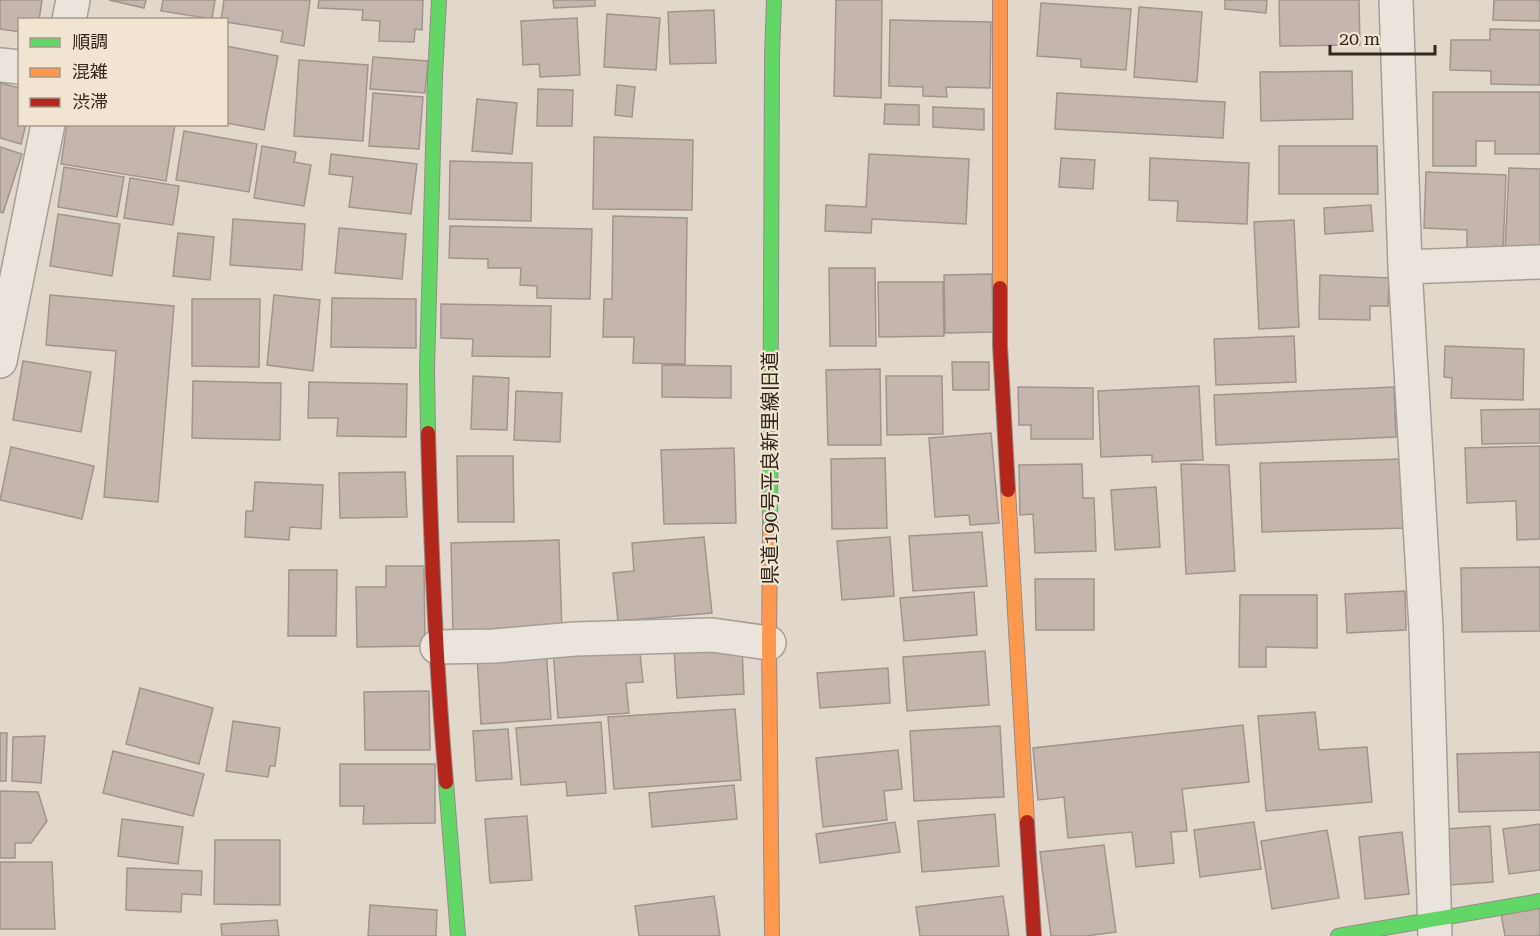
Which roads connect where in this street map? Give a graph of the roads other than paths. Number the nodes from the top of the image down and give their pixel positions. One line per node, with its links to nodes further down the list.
1 (73, 0): 6 (street)
2 (439, 0): 14 (street)
3 (774, 0): 13 (street, 県道190号平良新里線旧道)
4 (1000, 0): 19 (street)
5 (1396, 0): 11 (street)
6 (69, 18)
7 (0, 64): 8 (street)
8 (18, 67)
9 (48, 126): 12 (street)
10 (1540, 262): 11 (street)
11 (1406, 267): 16 (street)
12 (0, 361)
13 (769, 643): 14 (street); 18 (street, 県道190号平良新里線旧道)
14 (437, 647): 17 (street)
15 (1540, 901): 16 (street)
16 (1435, 928): 20 (street)
17 (458, 936)
18 (772, 936)
19 (1034, 936)
20 (1338, 936)

